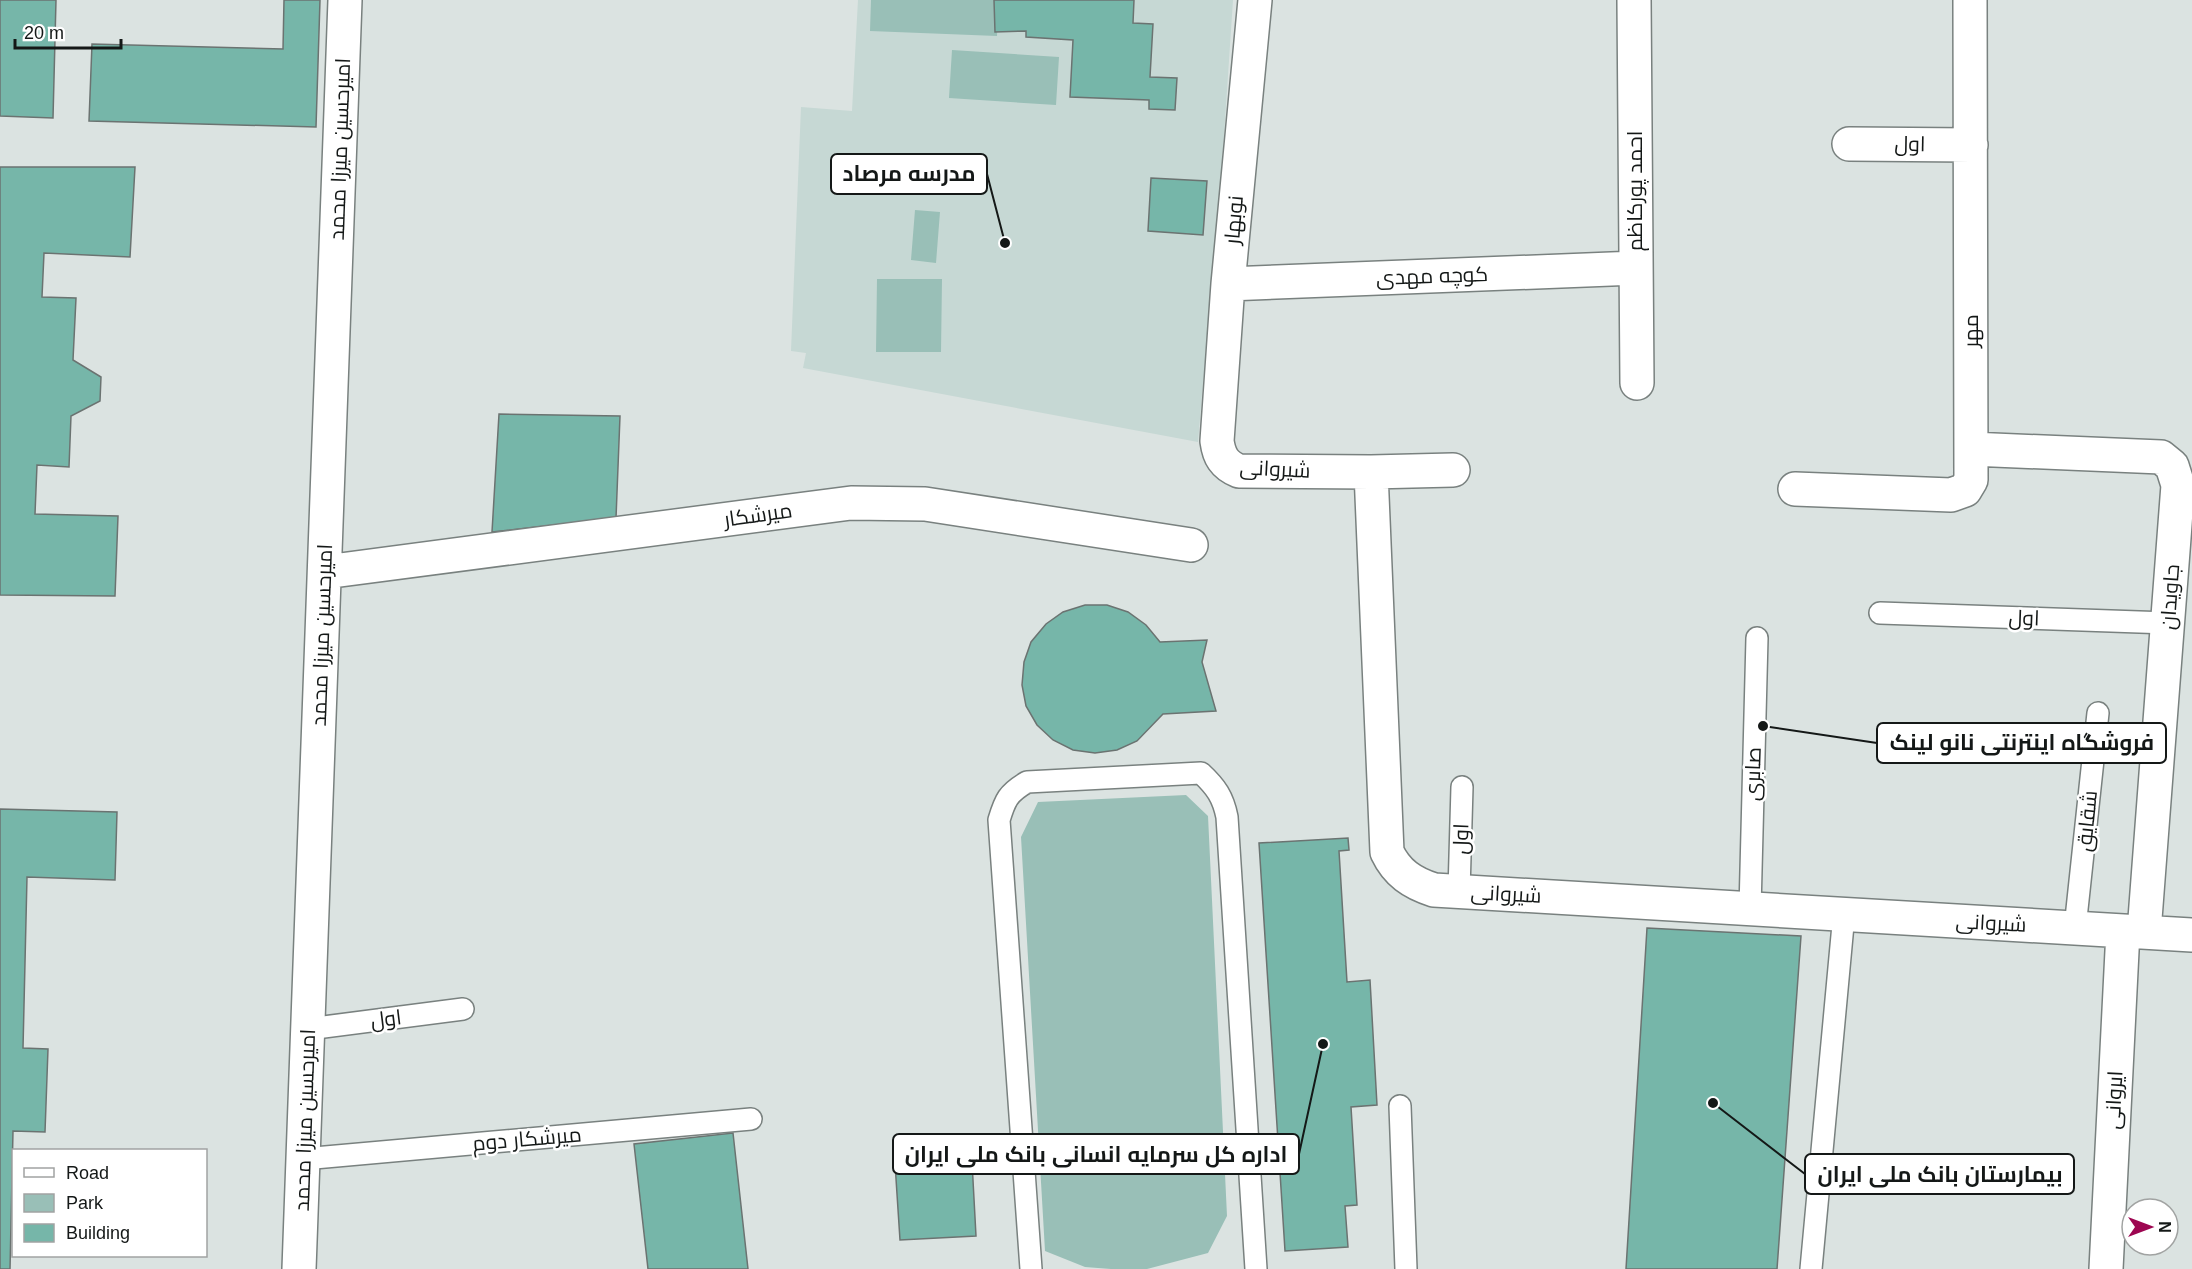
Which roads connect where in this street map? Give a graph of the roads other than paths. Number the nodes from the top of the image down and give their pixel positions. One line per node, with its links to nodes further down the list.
1 (345, 0): 16 (street, امیرحسین میرزا محمد)
2 (1255, 0): 8 (street, نوبهار)
3 (1634, 0): 7 (street, احمد پورکاظم)
4 (1970, 0): 6 (street, مهر)
5 (1849, 144): 6 (street, اول)
6 (1971, 145): 11 (street, مهر)
7 (1636, 268): 8 (street, کوچه مهدی); 9 (street, احمد پورکاظم)
8 (1228, 284): 10 (street, نوبهار)
9 (1637, 383)
10 (1217, 441): 13 (street, شیروانی)
11 (1971, 449): 14 (street, مهر); 18 (street, جاویدان)
12 (1453, 470): 13 (street)
13 (1371, 472): 22 (street, شیروانی)
14 (1795, 489)
15 (1191, 545): 16 (street, میرشکار)
16 (325, 573): 29 (street, امیرحسین میرزا محمد)
17 (1880, 613): 18 (lane, اول)
18 (2168, 623): 26 (street, جاویدان)
19 (1757, 638): 23 (lane, صابری)
20 (2098, 713): 25 (lane, شقایق)
21 (1462, 787): 22 (lane, اول)
22 (1447, 890): 23 (street, شیروانی)
23 (1750, 909): 24 (street, شیروانی)
24 (1844, 914): 25 (street, شیروانی); 37 (lane)
25 (2076, 928): 26 (street, شیروانی)
26 (2134, 931): 27 (street, شیروانی); 38 (street, ایروانی)
27 (2192, 935)
28 (463, 1009): 29 (lane, اول)
29 (308, 1029): 32 (street, امیرحسین میرزا محمد)
30 (1400, 1106): 36 (lane)
31 (751, 1119): 32 (lane, میرشکار دوم)
32 (303, 1160): 33 (street, امیرحسین میرزا محمد)
33 (299, 1269)
34 (1032, 1269): 35 (lane)
35 (1256, 1269)
36 (1406, 1269)
37 (1811, 1269)
38 (2106, 1269)

